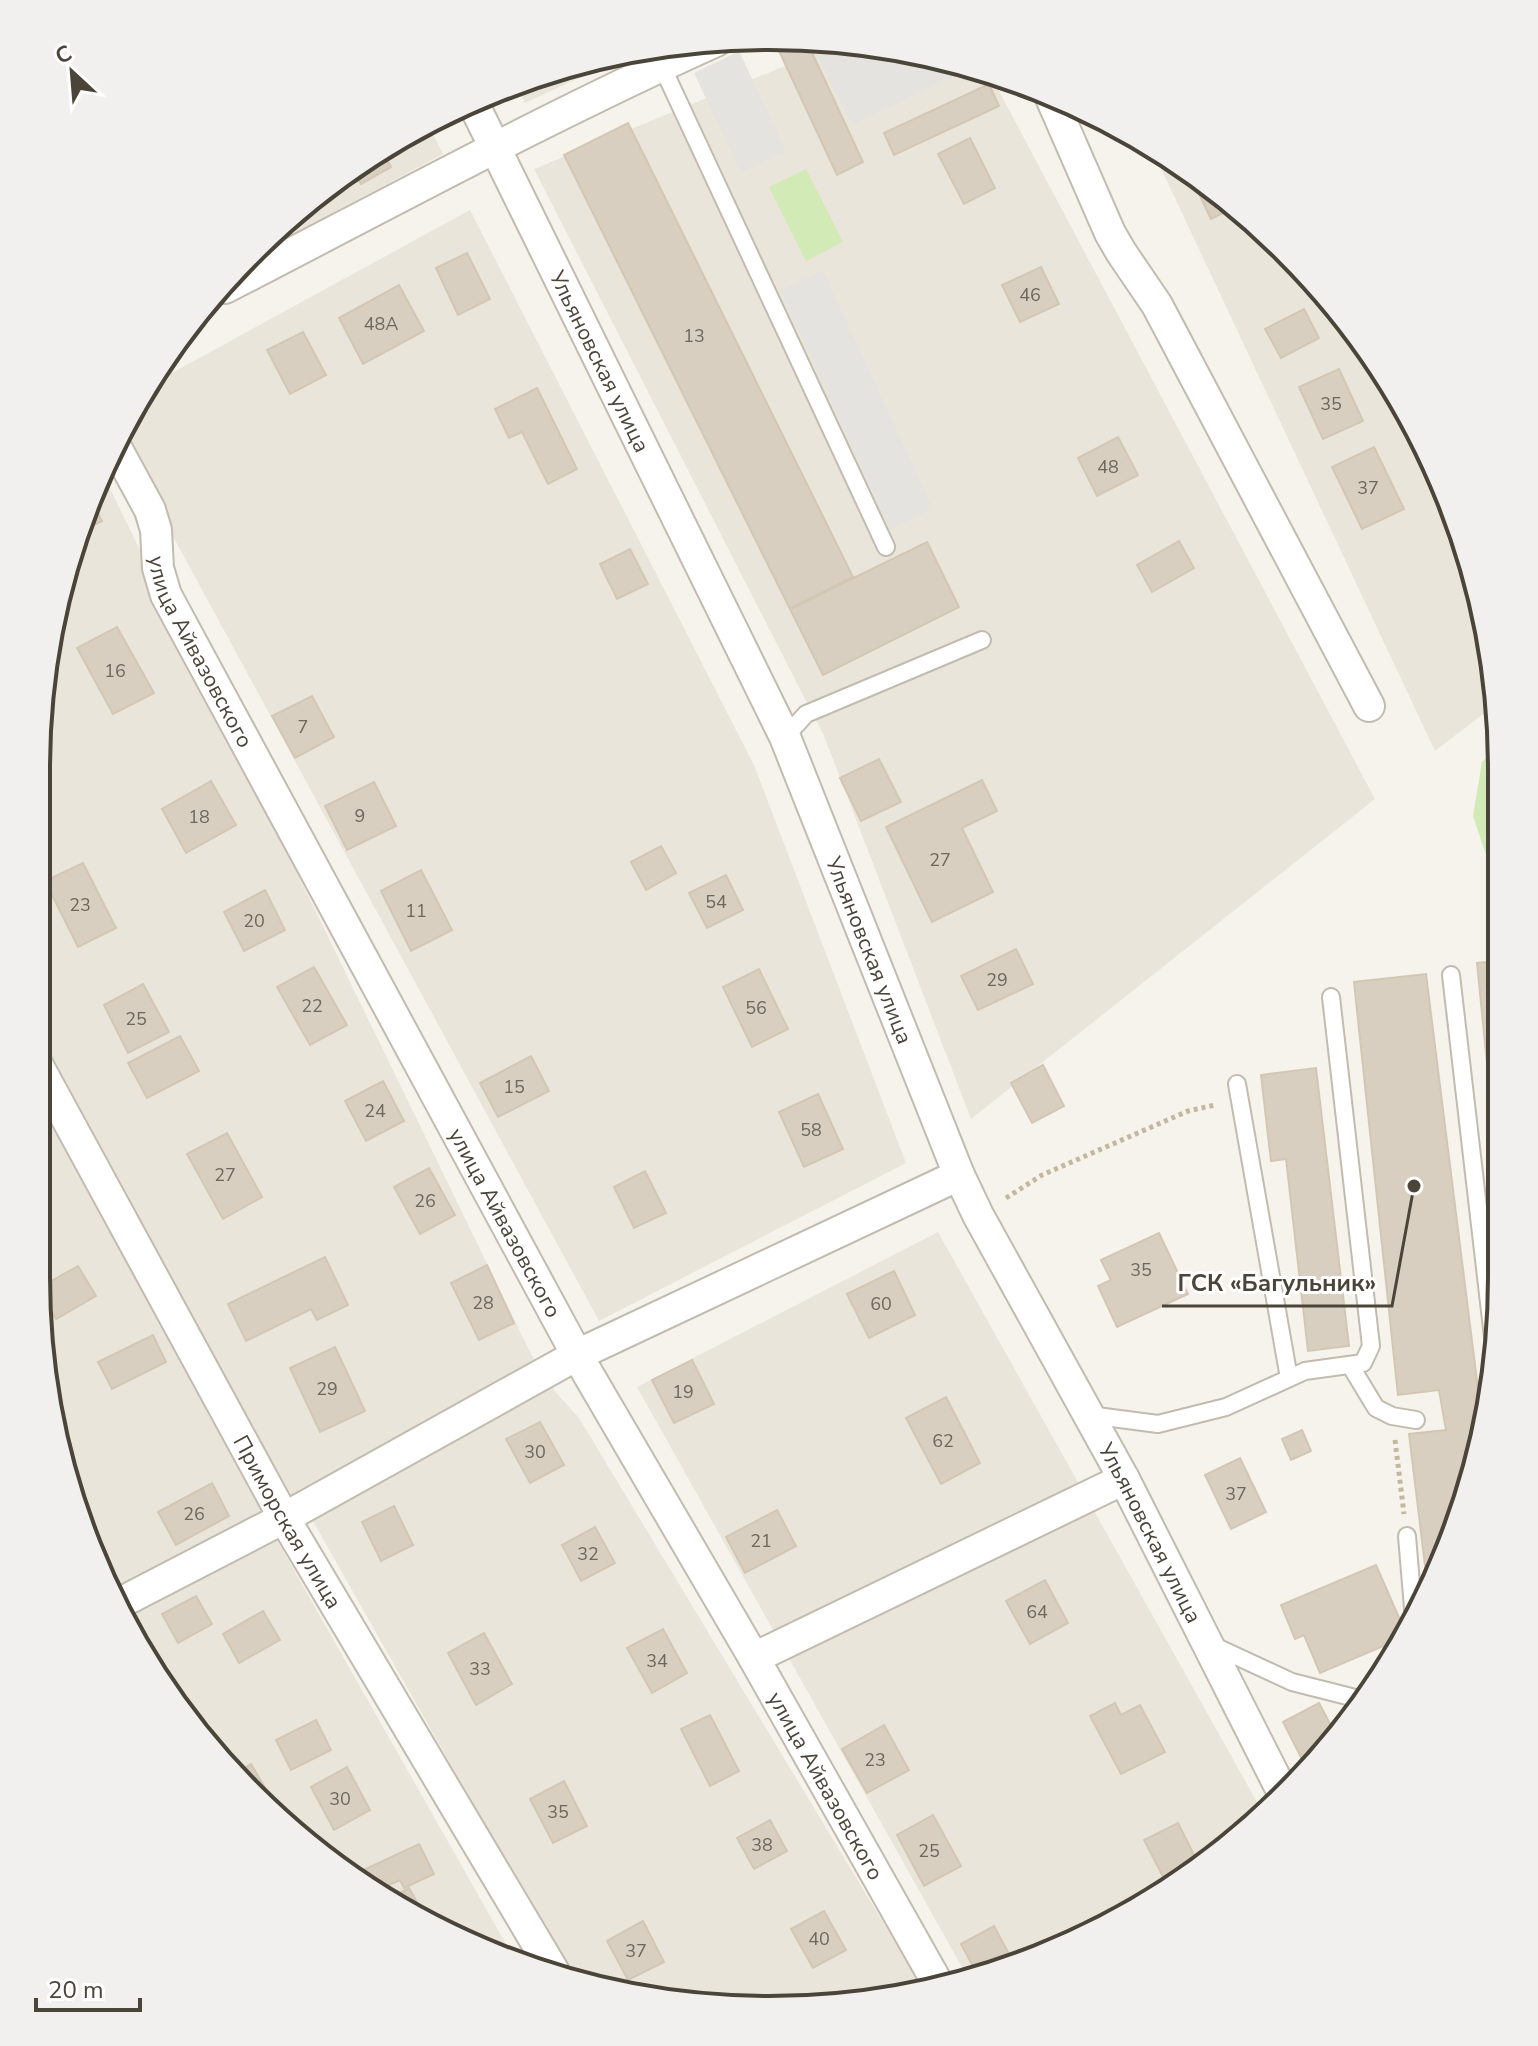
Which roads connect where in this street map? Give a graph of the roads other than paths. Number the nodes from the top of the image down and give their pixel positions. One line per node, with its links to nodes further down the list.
1 (666, 58): 8 (lane)
2 (651, 60): 5 (street)
3 (1057, 111): 10 (street)
4 (478, 112): 5 (street, Ульяновская улица)
5 (496, 148): 6 (street); 11 (street, Ульяновская улица)
6 (245, 278)
7 (121, 457): 18 (street, улица Айвазовского)
8 (886, 547)
9 (982, 640): 11 (lane)
10 (1369, 706)
11 (785, 737): 16 (street, Ульяновская улица)
12 (1451, 975): 17 (lane)
13 (1331, 997): 19 (lane)
14 (50, 1088): 24 (street, Приморская улица)
15 (1238, 1092): 20 (lane)
16 (959, 1175): 18 (street); 21 (street, Ульяновская улица)
17 (1487, 1289)
18 (577, 1355): 24 (street); 29 (street, улица Айвазовского)
19 (1350, 1365): 20 (lane); 22 (lane)
20 (1289, 1378): 21 (lane)
21 (1089, 1415): 23 (street, Ульяновская улица)
22 (1416, 1420)
23 (1124, 1479): 28 (street, Ульяновская улица); 29 (street)
24 (284, 1518): 27 (street); 32 (street, Приморская улица)
25 (1407, 1536): 26 (lane)
26 (1412, 1598)
27 (126, 1600)
28 (1205, 1642): 30 (lane); 31 (street, Ульяновская улица)
29 (754, 1658): 33 (street, улица Айвазовского)
30 (1352, 1697)
31 (1278, 1784)
32 (547, 1961)
33 (934, 1977)

